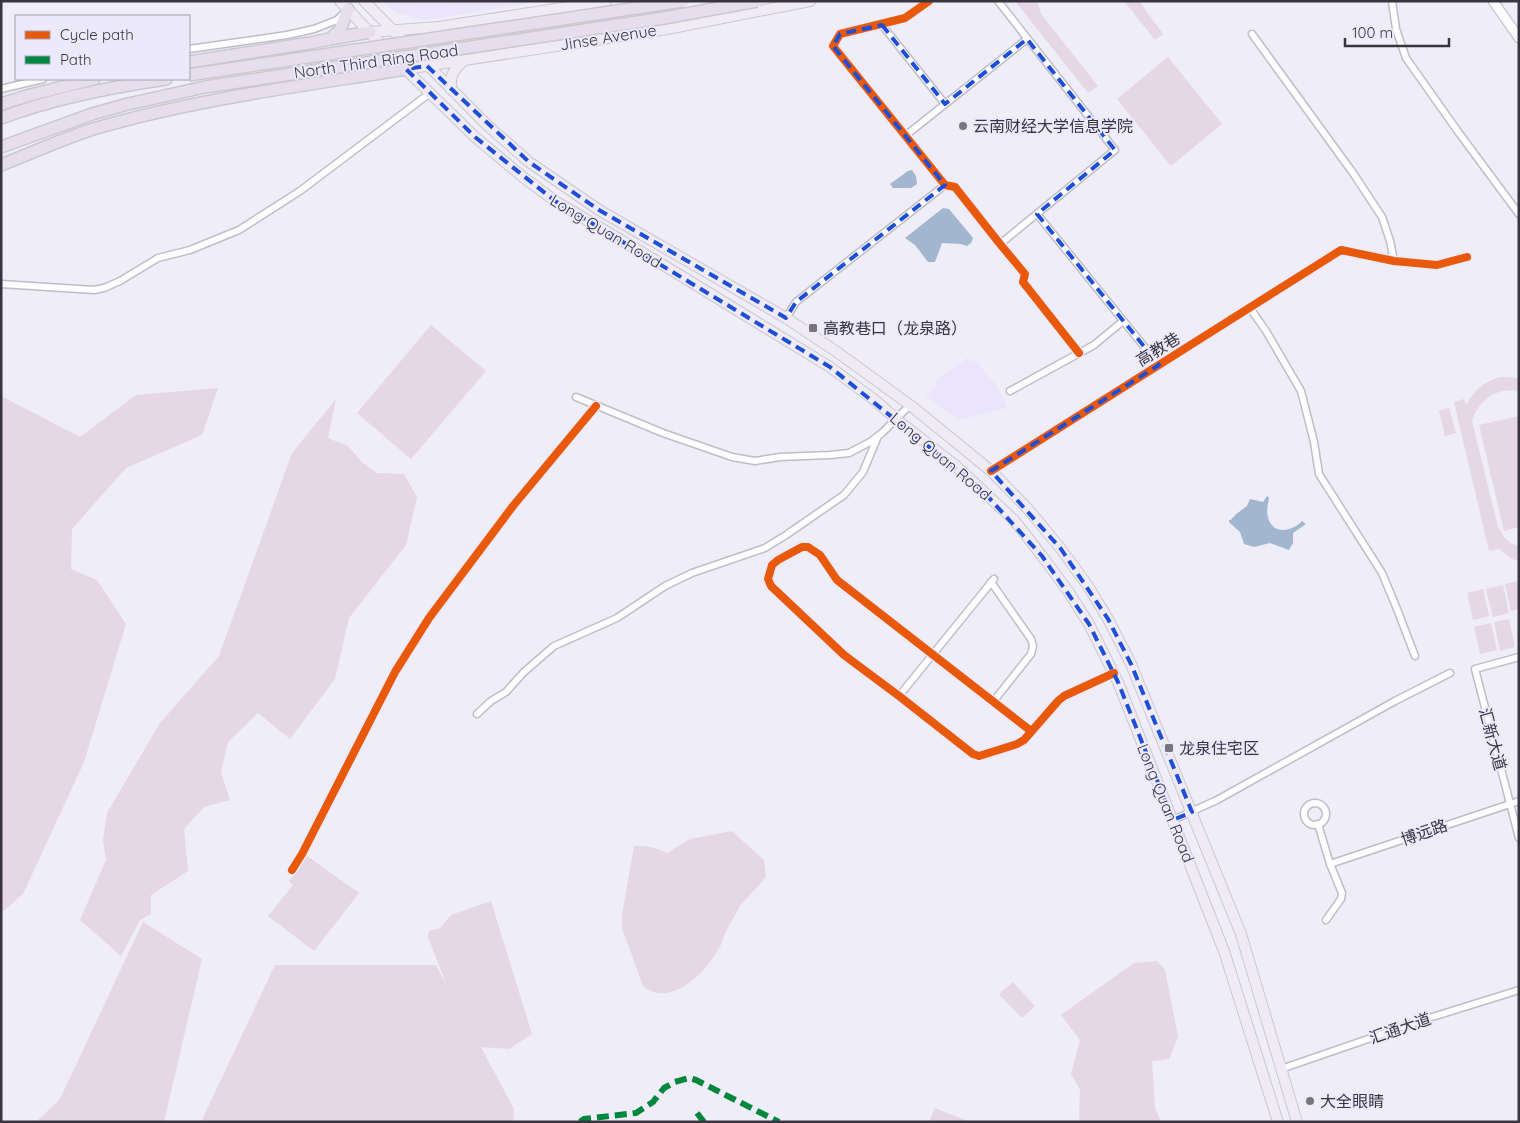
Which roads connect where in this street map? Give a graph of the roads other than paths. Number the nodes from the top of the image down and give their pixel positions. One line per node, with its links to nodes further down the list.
1 (364, 1): 13 (main road, Long Quan Road)
2 (606, 1): 11 (main road)
3 (683, 1): 25 (highway, North Third Ring Road, bridge)
4 (757, 1): 36 (highway, North Third Ring Road, bridge)
5 (810, 1): 20 (main road, Jinse Avenue)
6 (929, 1): 12 (street)
7 (998, 1): 18 (street)
8 (1392, 1): 40 (street)
9 (1493, 1): 16 (street)
10 (344, 5): 14 (main road, Long Quan Road); 17 (highway); 19 (street)
11 (494, 19): 13 (main road); 20 (main road)
12 (882, 25): 33 (street); 35 (street)
13 (392, 31): 14 (main road); 23 (main road, Long Quan Road)
14 (370, 32): 17 (highway); 24 (main road, Long Quan Road)
15 (1252, 34): 43 (street)
16 (1519, 38)
17 (330, 39): 22 (highway)
18 (1028, 39): 33 (street); 39 (street)
19 (190, 49)
20 (499, 54): 21 (main road, Jinse Avenue)
21 (463, 61): 23 (main road, Jinse Avenue); 30 (main road)
22 (190, 62)
23 (428, 66): 24 (main road, Jinse Avenue); 30 (main road, Long Quan Road)
24 (406, 69): 31 (main road, Long Quan Road); 37 (highway)
25 (190, 76)
26 (39, 80): 29 (street)
27 (90, 80): 32 (highway)
28 (159, 80): 34 (highway)
29 (1, 89)
30 (452, 89): 46 (main road, Long Quan Road)
31 (430, 93): 44 (street); 54 (main road, Long Quan Road)
32 (1, 104)
33 (945, 104): 35 (street)
34 (1, 118)
35 (905, 136): 38 (street)
36 (1, 147)
37 (1, 165)
38 (944, 185): 41 (street); 46 (street)
39 (1037, 214): 41 (street); 47 (street)
40 (1519, 214)
41 (1000, 244): 48 (street)
42 (1467, 257): 43 (street)
43 (1394, 261): 45 (street, 高教巷)
44 (1, 284)
45 (1250, 308): 49 (street, 高教巷); 58 (street)
46 (786, 318): 52 (main road, Long Quan Road)
47 (1123, 321): 48 (street); 49 (street)
48 (1079, 353): 50 (street)
49 (1159, 365): 56 (street, 高教巷)
50 (1010, 391)
51 (576, 397): 53 (street)
52 (910, 405): 54 (street); 56 (main road, Long Quan Road)
53 (596, 406): 55 (street); 73 (street)
54 (896, 419): 55 (street); 60 (main road, Long Quan Road)
55 (878, 436): 64 (street)
56 (991, 471): 68 (main road, Long Quan Road)
57 (933, 654): 62 (street); 62 (street); 63 (street); 63 (street)
58 (1415, 656)
59 (1519, 657): 67 (street, 汇新大道)
60 (1114, 673): 65 (street); 69 (main road, Long Quan Road)
61 (1450, 673): 68 (street)
62 (899, 696): 65 (street)
63 (994, 702): 65 (street)
64 (477, 714)
65 (1031, 731)
66 (1519, 801): 67 (street, 博远路)
67 (1510, 803): 71 (street, 汇新大道); 72 (street, 博远路)
68 (1192, 812): 69 (street); 76 (main road, Long Quan Road)
69 (1173, 820): 77 (main road, Long Quan Road)
70 (1318, 824): 72 (street)
71 (1519, 838)
72 (1330, 864): 74 (street)
73 (292, 870)
74 (1326, 920)
75 (1519, 990): 76 (street, 汇通大道)
76 (1281, 1069): 78 (main road, Long Quan Road)
77 (1278, 1122)
78 (1297, 1122)

